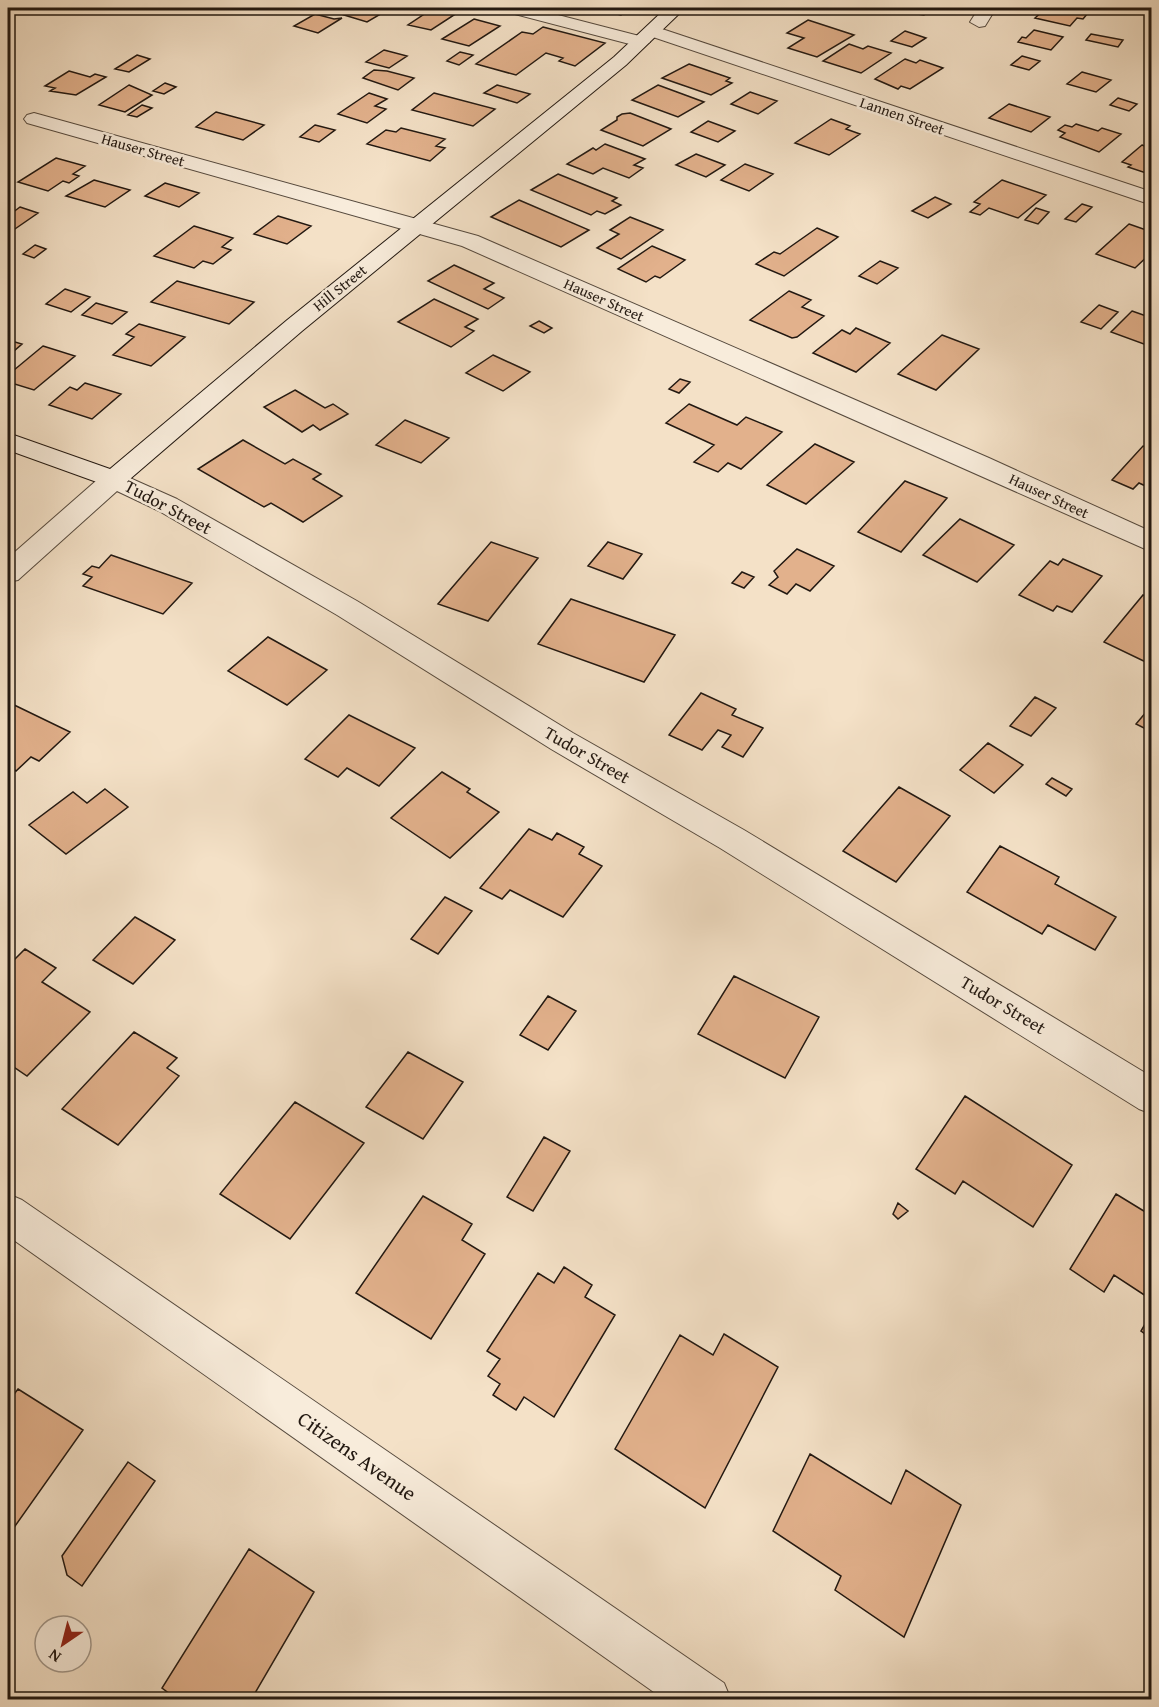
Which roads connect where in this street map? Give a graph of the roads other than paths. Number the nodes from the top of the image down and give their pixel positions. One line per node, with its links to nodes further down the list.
1 (513, 8): 3 (street, Lannen Street)
2 (676, 8): 3 (street, Hill Street)
3 (647, 37): 5 (street, Lannen Street); 6 (street, Hill Street)
4 (34, 119): 6 (street, Hauser Street)
5 (1152, 199)
6 (418, 225): 8 (street, Hill Street); 9 (street, Hauser Street)
7 (8, 441): 8 (street, Tudor Street)
8 (114, 479): 10 (street, Hill Street); 11 (street, Tudor Street)
9 (1152, 543)
10 (8, 573)
11 (1152, 1097)
12 (8, 1213): 13 (street, Citizens Avenue)
13 (707, 1700)

